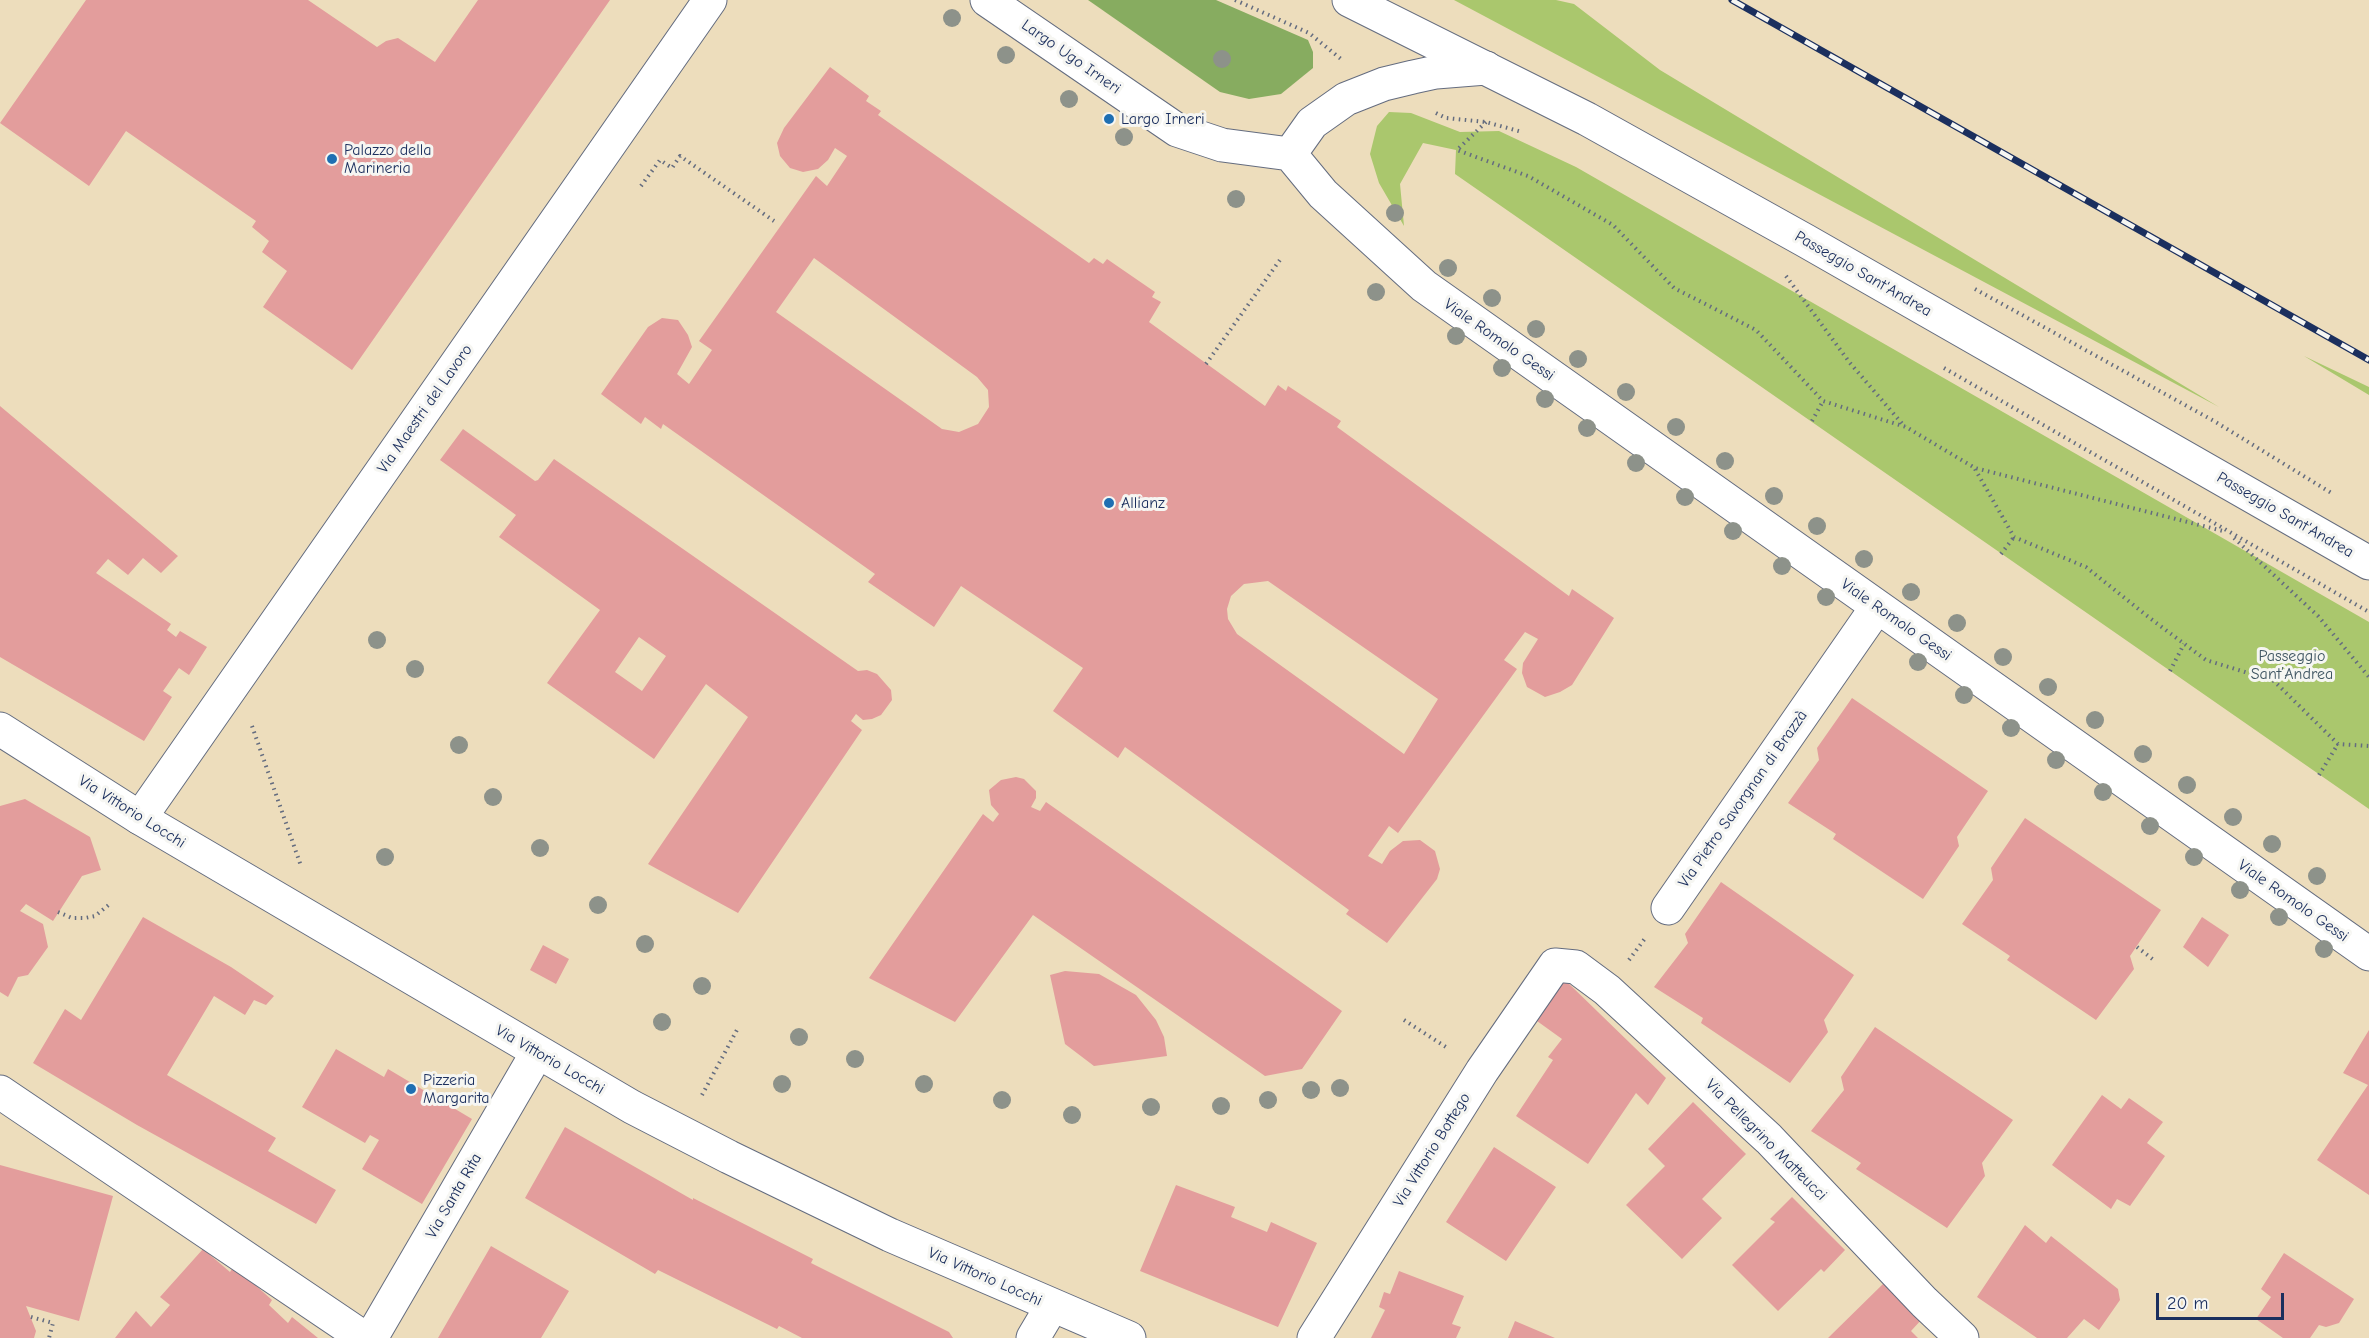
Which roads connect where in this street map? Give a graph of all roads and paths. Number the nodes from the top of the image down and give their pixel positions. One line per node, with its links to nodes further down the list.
1 (710, 0): 37 (street, Via Maestri del Lavoro)
2 (987, 0): 10 (street, Largo Ugo Irneri)
3 (1235, 0): 6 (path)
4 (1349, 0): 5 (street, Passeggio Sant'Andrea)
5 (1486, 68): 6 (street); 26 (street, Passeggio Sant'Andrea)
6 (1384, 84): 10 (street)
7 (1436, 113): 8 (path)
8 (1486, 122): 9 (path); 19 (path)
9 (1527, 134)
10 (1290, 154): 27 (street, Viale Romolo Gessi)
11 (641, 186): 12 (path)
12 (774, 220)
13 (1282, 257): 17 (path)
14 (1775, 271): 15 (path)
15 (1786, 276): 16 (path); 21 (path)
16 (1796, 282)
17 (1206, 364)
18 (1940, 366): 23 (path)
19 (1823, 401): 20 (path); 21 (path)
20 (1812, 422)
21 (1906, 427): 22 (path)
22 (1975, 468): 23 (path); 24 (path)
23 (2229, 533): 28 (path); 31 (path)
24 (2014, 537): 25 (path); 29 (path)
25 (2001, 554)
26 (2369, 563)
27 (1877, 607): 40 (street, Via Pietro Savorgnan di Brazzà); 43 (street, Viale Romolo Gessi)
28 (2369, 612)
29 (2184, 644): 30 (path); 34 (path)
30 (2170, 671)
31 (2369, 678)
32 (249, 717): 38 (path)
33 (0, 729): 37 (street, Via Vittorio Locchi)
34 (2338, 744): 35 (path); 36 (path)
35 (2369, 746)
36 (2319, 775)
37 (140, 818): 49 (street, Via Vittorio Locchi)
38 (305, 876)
39 (111, 903): 41 (path)
40 (1668, 908): 46 (path)
41 (58, 912)
42 (2137, 947): 44 (path)
43 (2369, 954)
44 (2155, 961)
45 (1555, 965): 46 (street, Via Pellegrino Matteucci); 50 (street, Via Vittorio Bottego)
46 (1607, 990): 61 (street, Via Pellegrino Matteucci)
47 (1404, 1020): 50 (path)
48 (738, 1028): 52 (path)
49 (537, 1053): 53 (street, Via Vittorio Locchi); 57 (street, Via Santa Rita)
50 (1482, 1071): 60 (street, Via Vittorio Bottego)
51 (0, 1092): 56 (street)
52 (702, 1095)
53 (1052, 1306): 58 (street); 59 (street, Via Vittorio Locchi)
54 (31, 1317): 55 (path)
55 (50, 1338)
56 (364, 1338)
57 (370, 1338)
58 (1033, 1338)
59 (1129, 1338)
60 (1314, 1338)
61 (1962, 1338)

